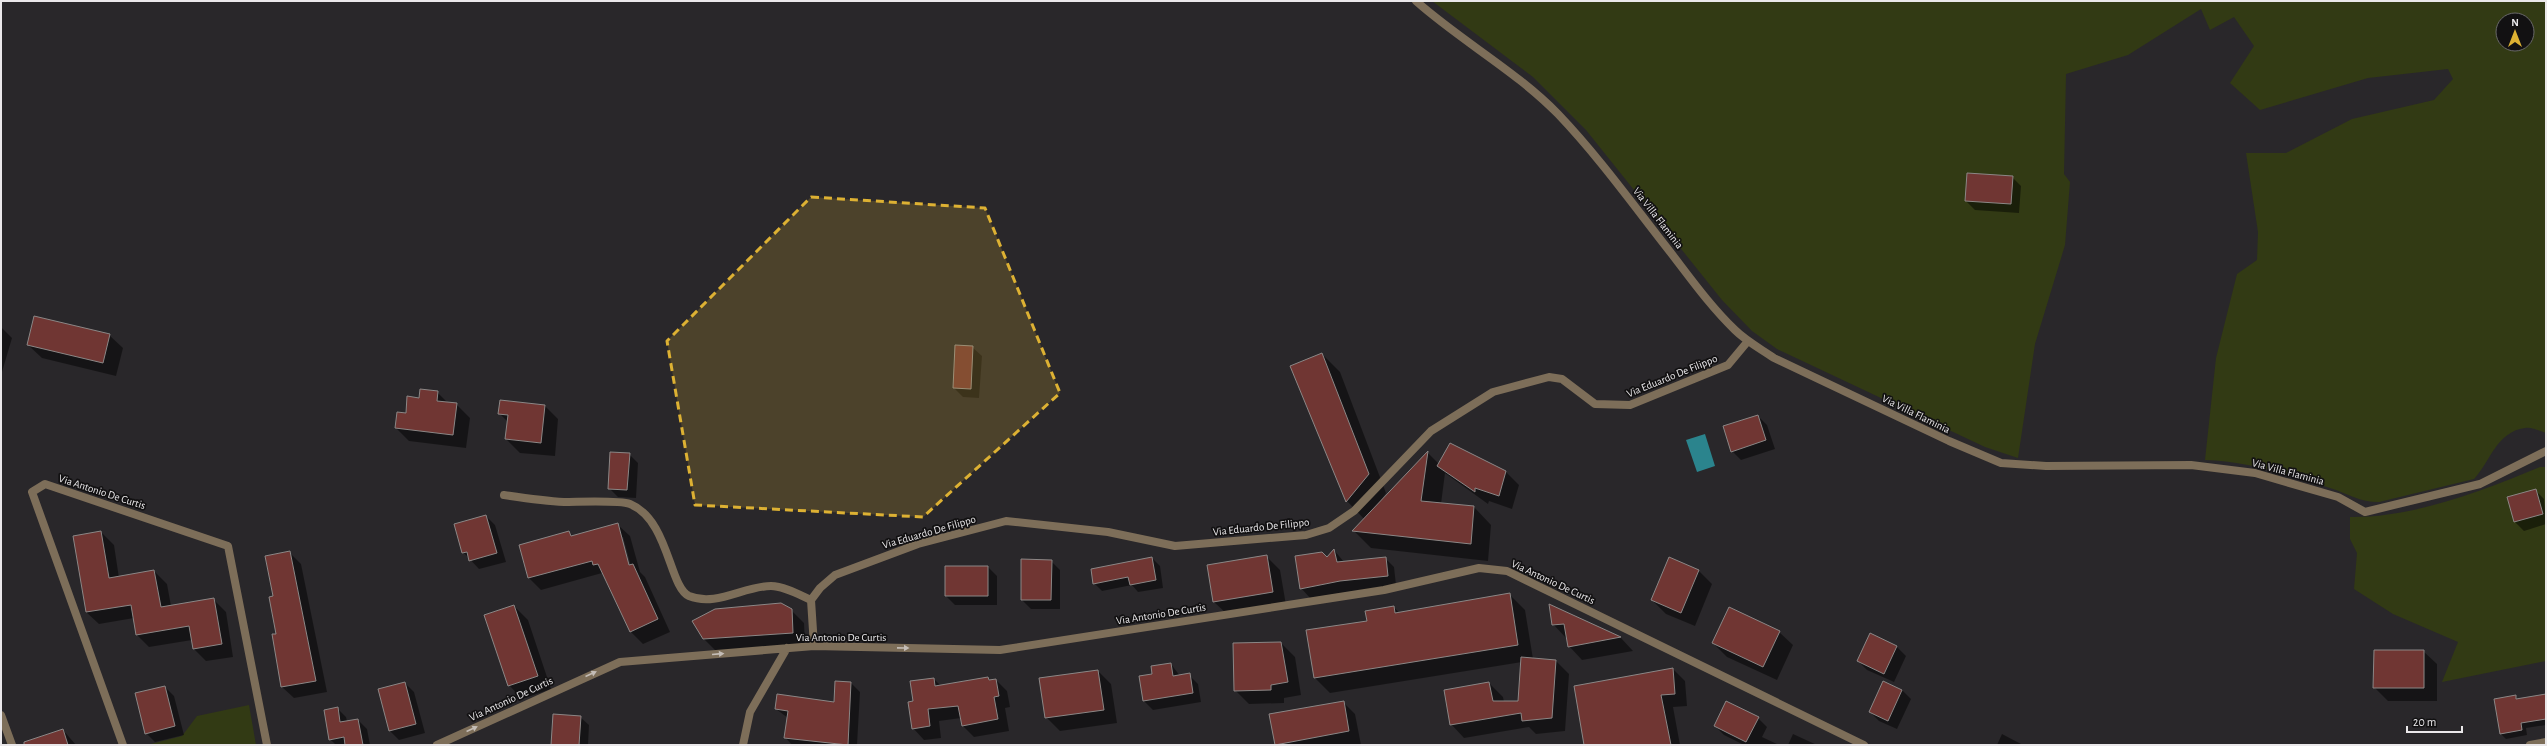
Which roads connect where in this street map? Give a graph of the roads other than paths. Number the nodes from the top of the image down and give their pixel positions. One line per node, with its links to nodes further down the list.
1 (1416, 1): 2 (street, Via Villa Flaminia)
2 (1748, 341): 3 (street, Via Villa Flaminia); 5 (street, Via Eduardo De Filippo)
3 (2546, 451)
4 (504, 495): 5 (street)
5 (811, 600): 6 (street)
6 (814, 646): 7 (street, Via Antonio De Curtis); 15 (street, Via Antonio De Curtis, one-way to 15)
7 (787, 648): 13 (street, Via Antonio De Curtis, one-way to 7); 14 (street)
8 (1, 718): 10 (street)
9 (2546, 742): 16 (street)
10 (12, 745)
11 (123, 745): 12 (street, Via Antonio De Curtis)
12 (267, 745)
13 (437, 745)
14 (743, 745)
15 (1864, 745)
16 (2530, 745)

